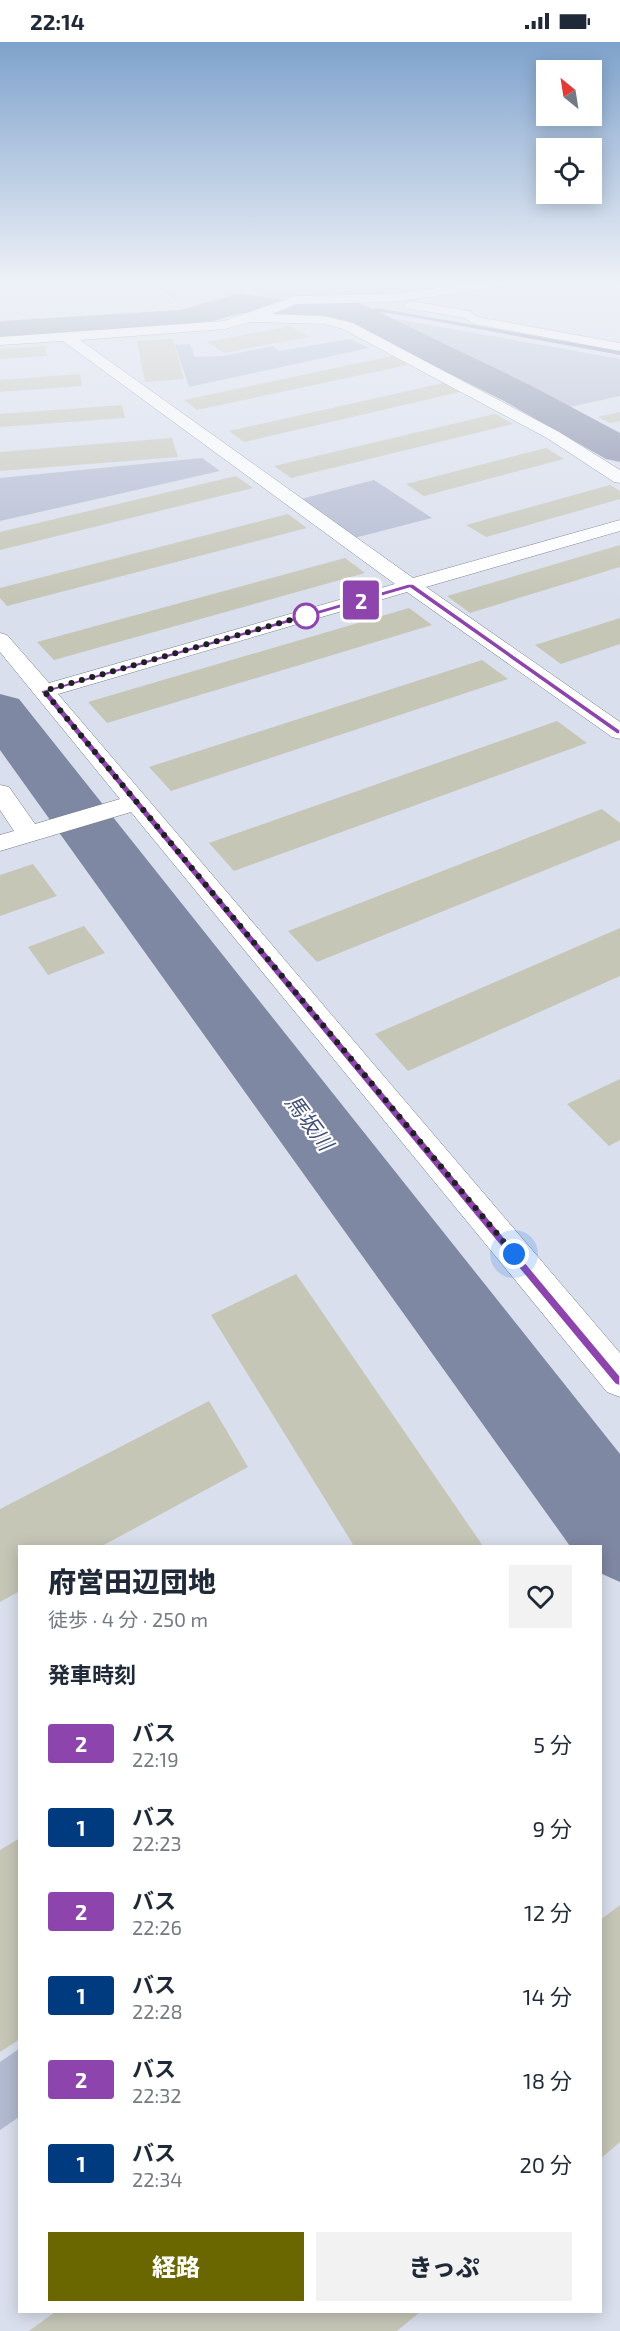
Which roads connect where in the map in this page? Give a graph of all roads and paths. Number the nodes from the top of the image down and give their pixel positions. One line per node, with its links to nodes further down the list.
1 (136, 387): 5 (street)
2 (462, 387): 3 (street)
3 (620, 478)
4 (620, 525): 5 (street)
5 (411, 586): 7 (street); 8 (street)
6 (0, 639): 7 (street)
7 (44, 691): 10 (street)
8 (620, 732)
9 (0, 792): 11 (street)
10 (129, 804): 11 (street); 13 (street)
11 (30, 835): 12 (street)
12 (0, 843)
13 (620, 1380)

